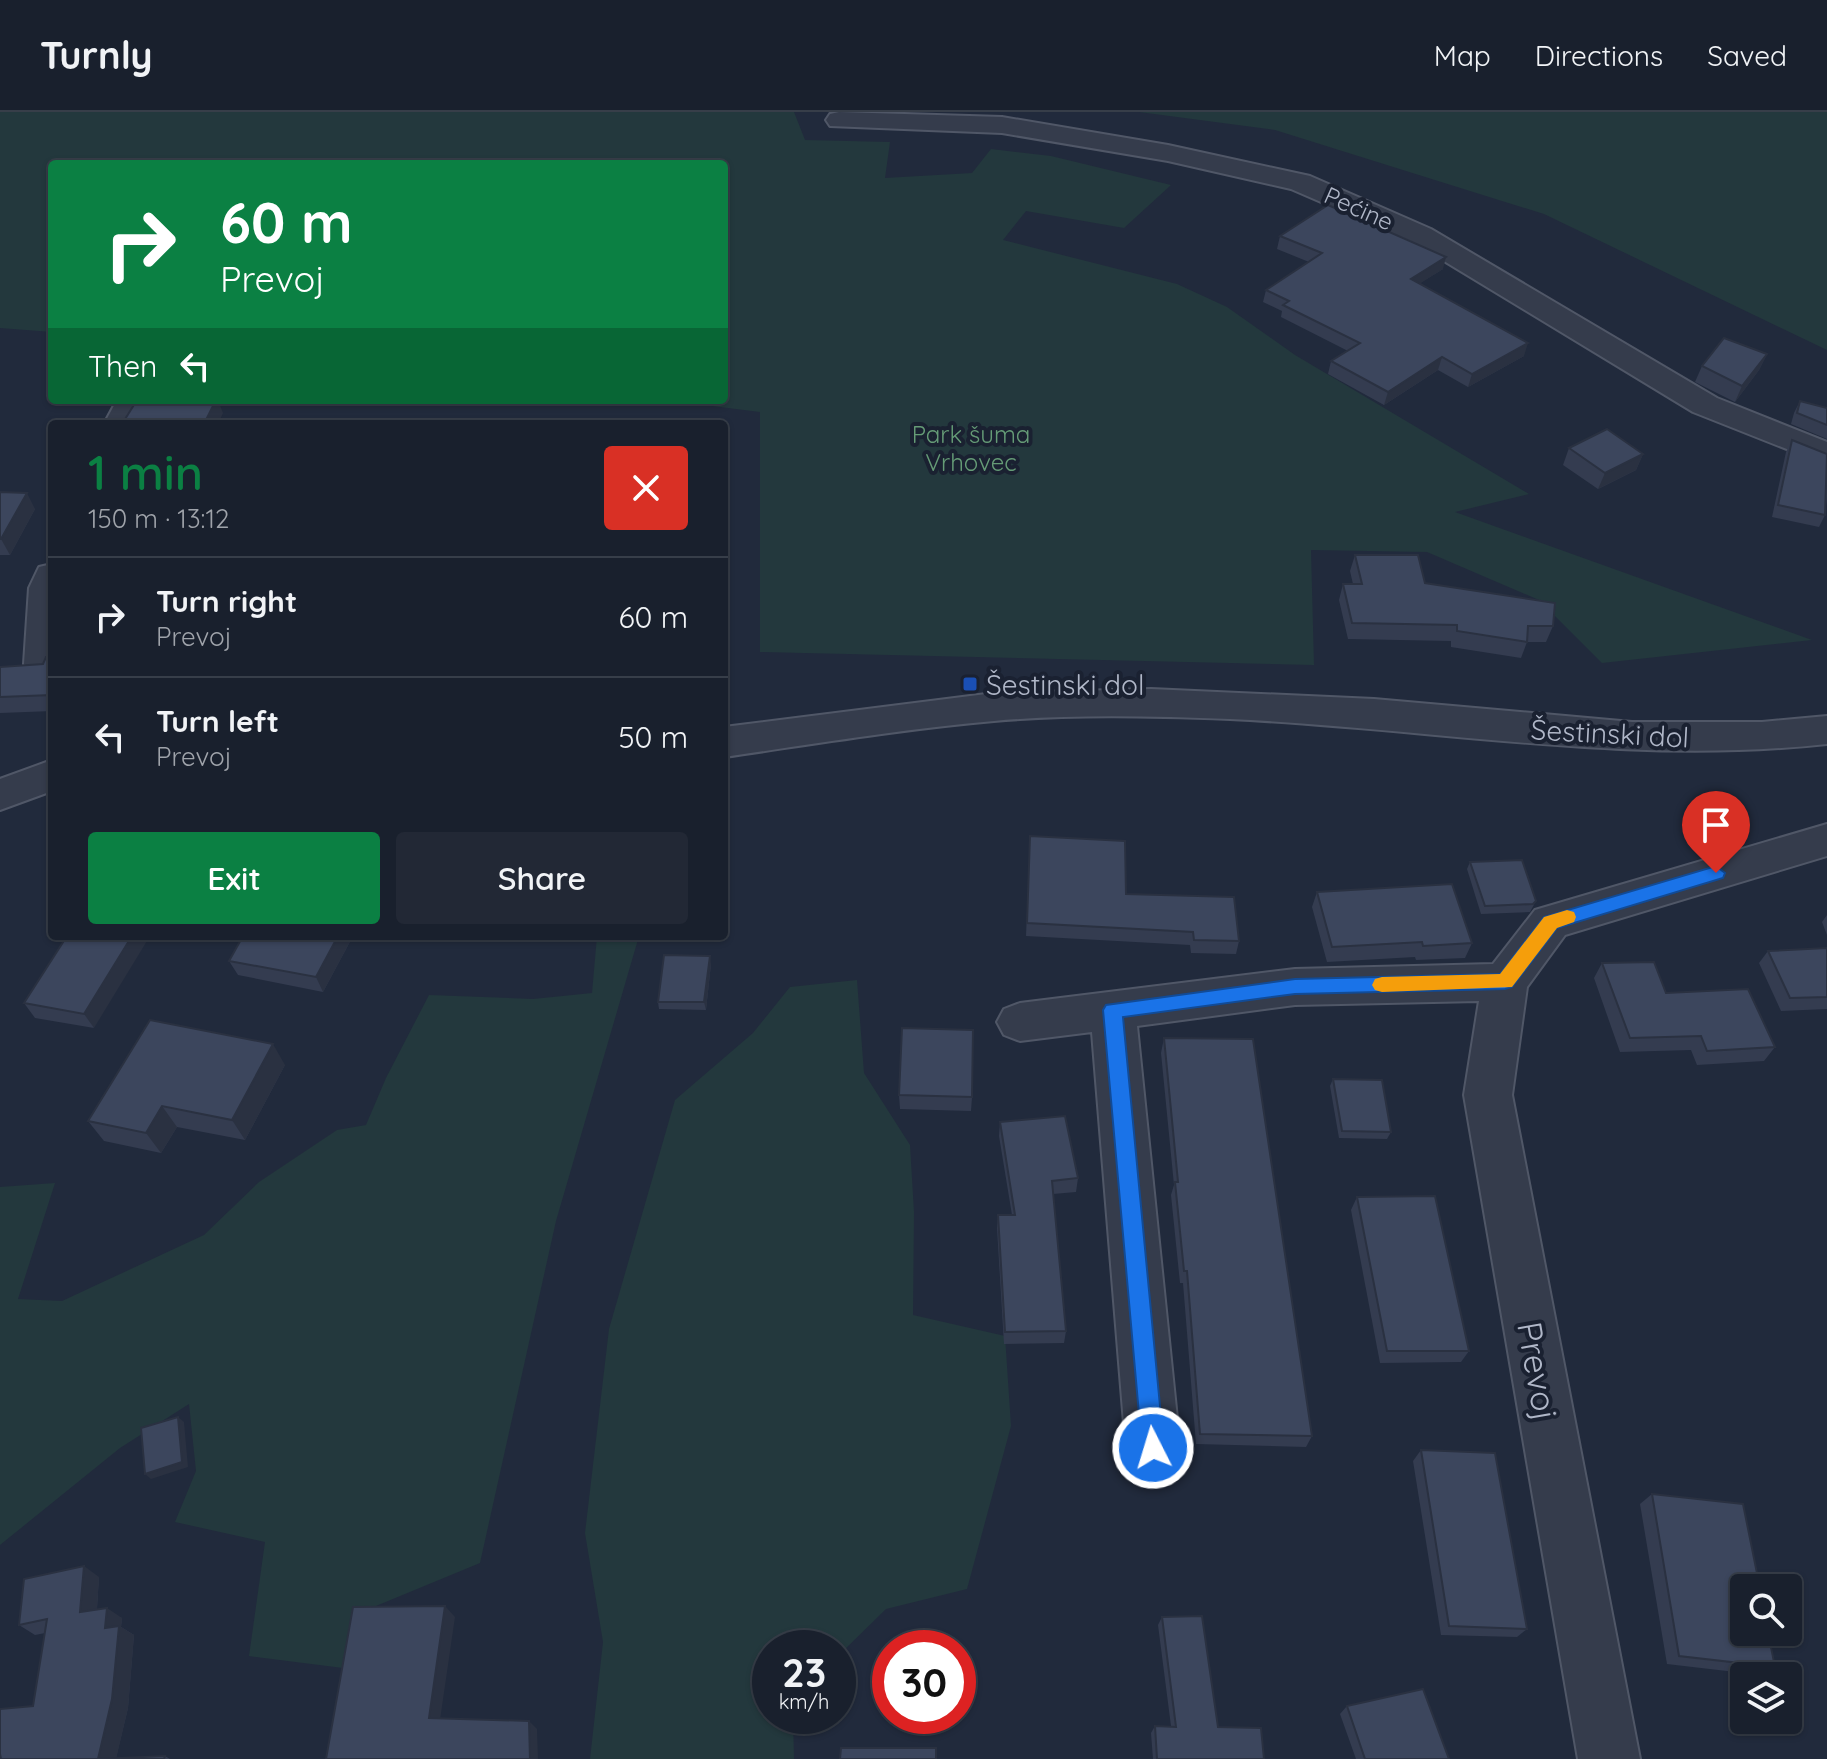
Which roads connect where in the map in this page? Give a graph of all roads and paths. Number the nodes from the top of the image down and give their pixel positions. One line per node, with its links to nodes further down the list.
1 (840, 120): 2 (street, Pećine)
2 (1827, 454)
3 (48, 586): 4 (street)
4 (37, 665)
5 (1827, 730): 6 (street, Šestinski dol)
6 (728, 741)
7 (48, 777): 8 (street)
8 (0, 795)
9 (1827, 840): 10 (street, Prevoj)
10 (1505, 982): 11 (street); 14 (street, Prevoj)
11 (1113, 1010): 12 (street); 13 (street)
12 (1020, 1022)
13 (1153, 1448)
14 (1609, 1759)

